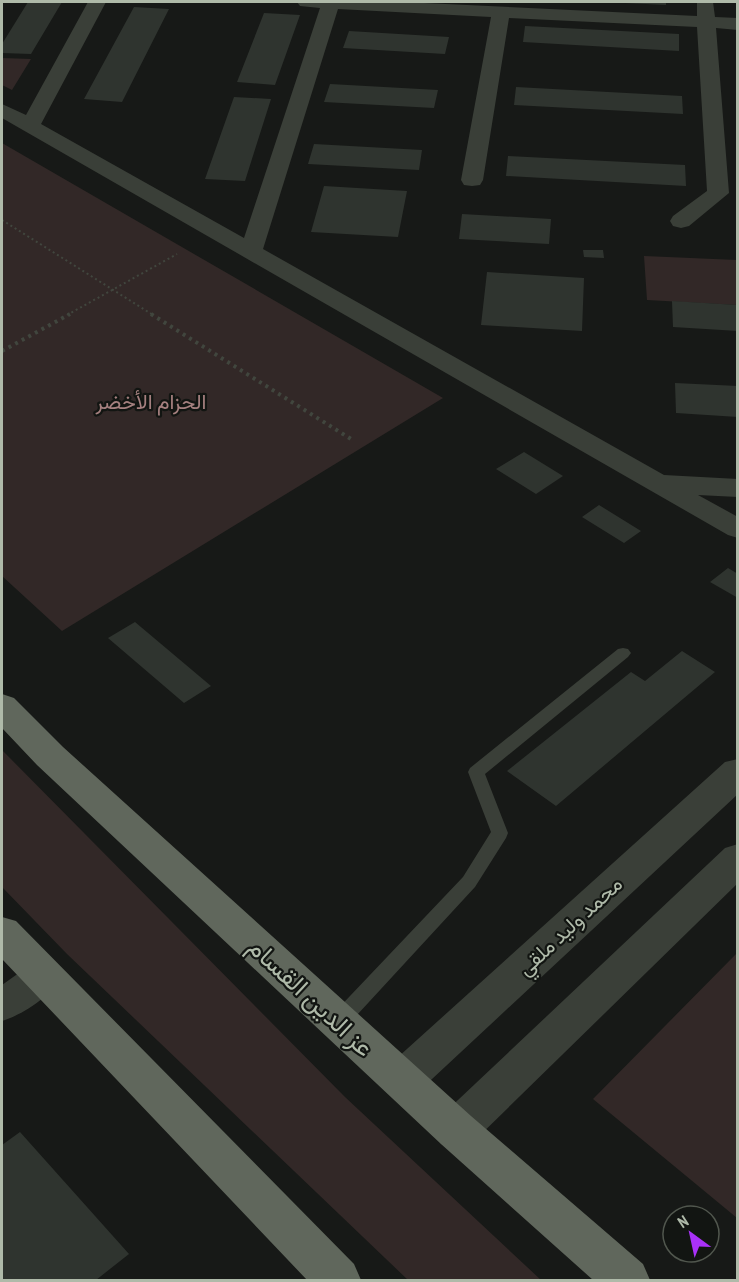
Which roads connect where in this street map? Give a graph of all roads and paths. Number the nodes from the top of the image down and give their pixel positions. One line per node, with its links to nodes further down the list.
1 (97, 2): 9 (street)
2 (306, 2): 3 (street)
3 (331, 2): 5 (street); 13 (street)
4 (705, 2): 6 (street)
5 (501, 12): 6 (street); 10 (street)
6 (707, 22): 7 (street); 12 (street)
7 (738, 24)
8 (2, 110): 9 (street)
9 (30, 126): 13 (street)
10 (472, 180)
11 (2, 220): 15 (path)
12 (681, 221)
13 (249, 253): 18 (street)
14 (177, 254): 15 (path)
15 (112, 290): 16 (path); 17 (path)
16 (2, 351)
17 (351, 439)
18 (657, 483): 19 (street); 20 (street)
19 (738, 488)
20 (738, 529)
21 (623, 653): 28 (lane)
22 (2, 707): 28 (highway, عز الدين القسام)
23 (738, 772): 29 (street, محمد وليد ملقي)
24 (738, 860): 30 (street)
25 (2, 933): 26 (highway)
26 (43, 976): 27 (street); 31 (highway)
27 (2, 1005)
28 (338, 1022): 29 (highway, عز الدين القسام)
29 (402, 1080): 30 (highway, عز الدين القسام)
30 (456, 1130): 32 (highway, عز الدين القسام)
31 (338, 1281)
32 (627, 1281)

